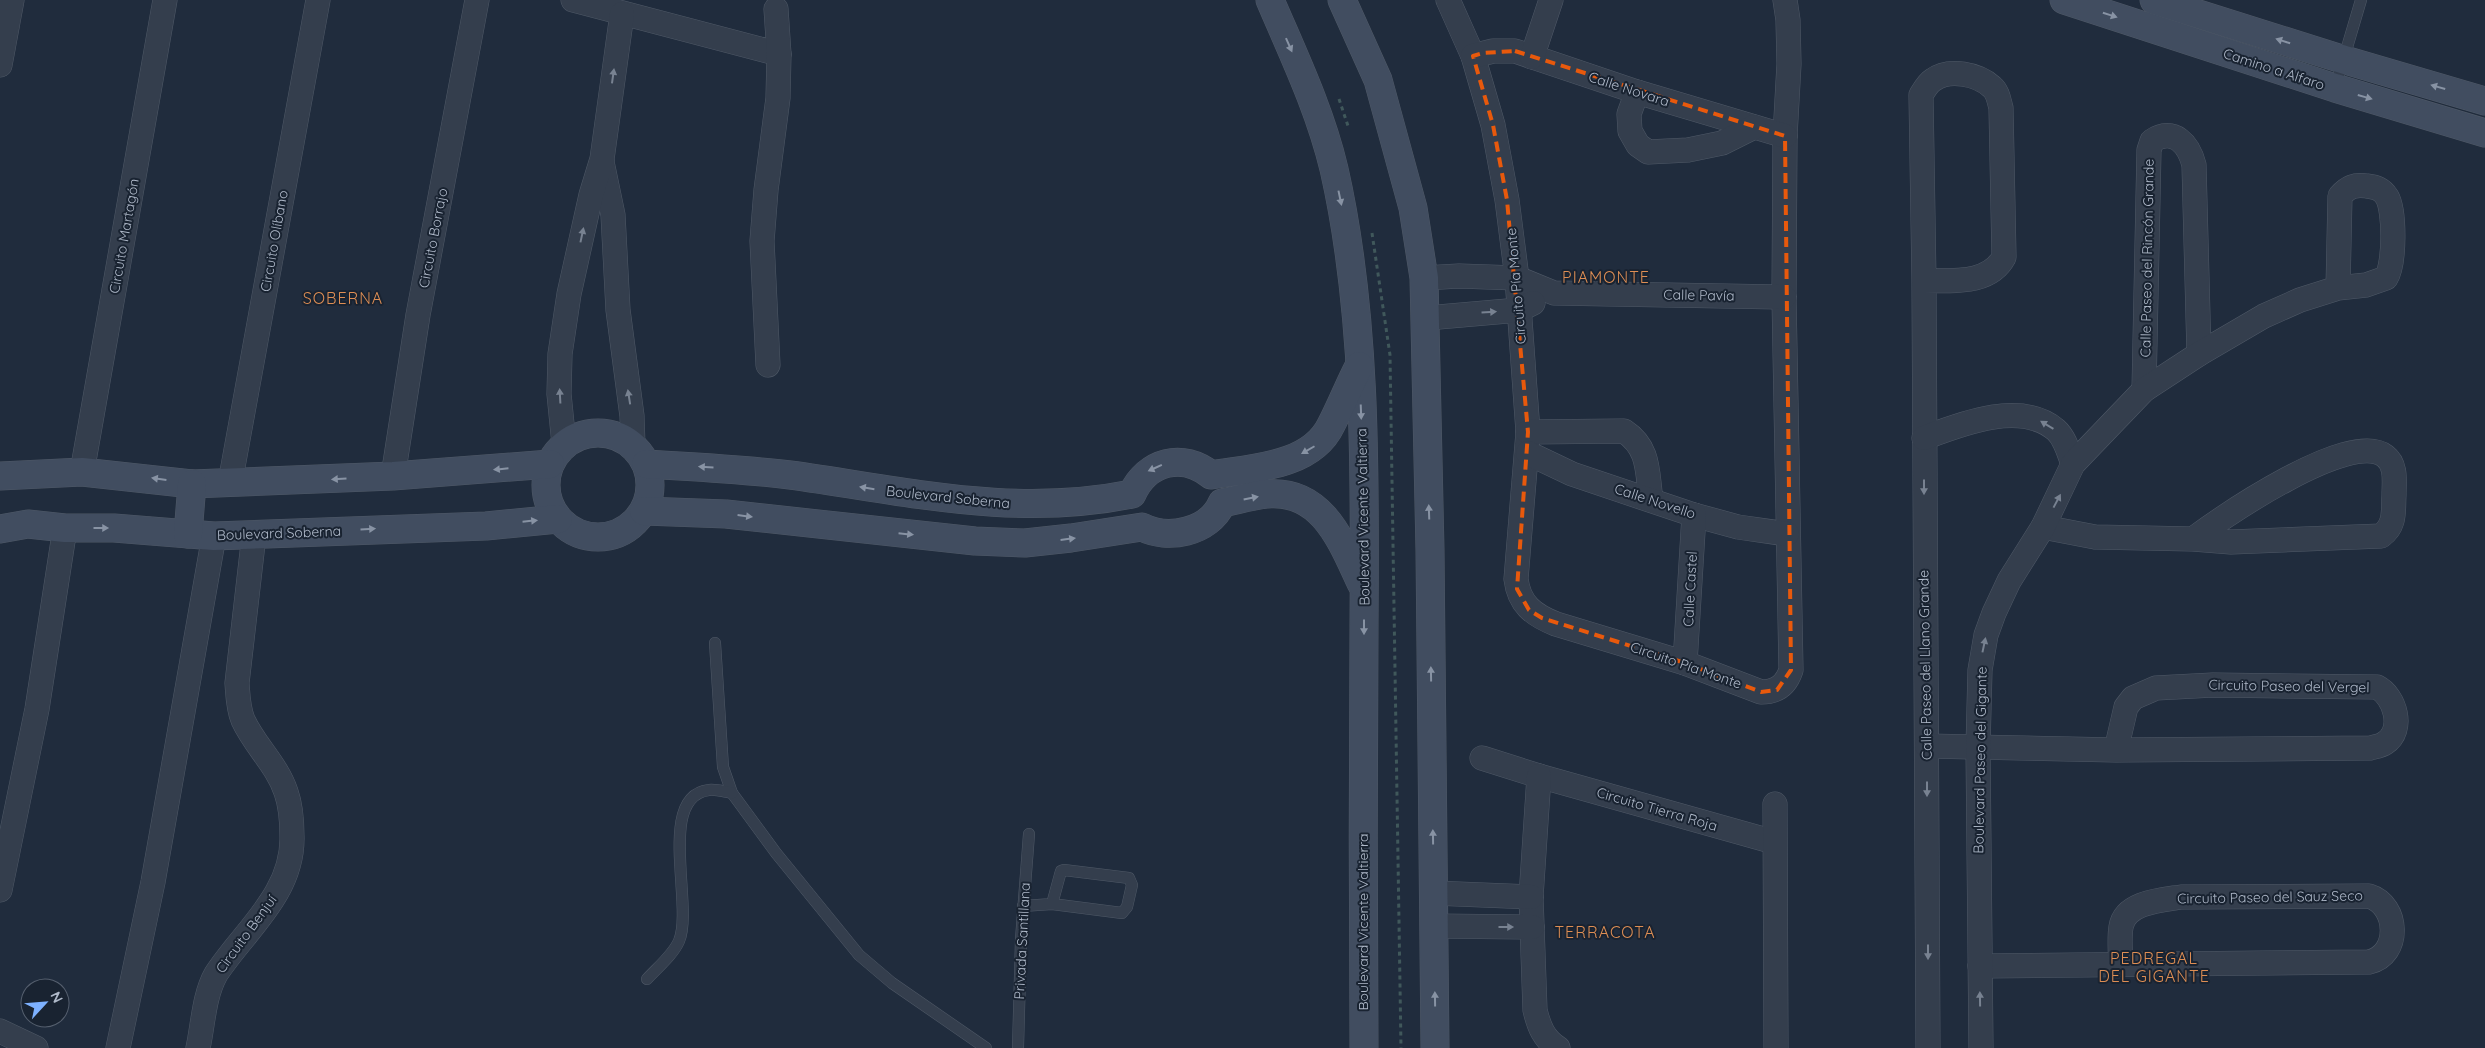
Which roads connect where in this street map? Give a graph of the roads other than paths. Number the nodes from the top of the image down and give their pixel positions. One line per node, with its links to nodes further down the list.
1 (12, 0): 20 (street)
2 (165, 0): 45 (street, Circuito Martagón)
3 (318, 0): 49 (street, Circuito Olíbano)
4 (477, 0): 48 (street, Circuito Borrajo)
5 (573, 0): 15 (street)
6 (1270, 0): 38 (street, Boulevard Vicente Valtierra, one-way to 38)
7 (1342, 0): 28 (street)
8 (1448, 0): 17 (street, Circuito Pía Monte)
9 (1551, 0): 18 (street)
10 (1785, 0): 26 (street, Circuito Pía Monte)
11 (2064, 0): 21 (street, Camino a Alfaro, one-way to 21)
12 (2154, 0): 19 (street, one-way to 12)
13 (2358, 1): 19 (lane)
14 (776, 9): 16 (street)
15 (622, 14): 16 (street); 27 (street, one-way to 15)
16 (780, 54): 37 (street)
17 (1473, 56): 18 (street, Calle Novara); 29 (street, Circuito Pía Monte)
18 (1532, 57): 22 (street, Calle Novara)
19 (2345, 60): 21 (lane); 23 (street, one-way to 19)
20 (0, 66)
21 (2335, 88): 25 (street, Camino a Alfaro, one-way to 25)
22 (1637, 92): 24 (street, Calle Novara); 24 (street)
23 (2485, 101)
24 (1754, 127): 26 (street, Calle Novara)
25 (2485, 133)
26 (1785, 136): 33 (street, Circuito Pía Monte)
27 (602, 159): 42 (street, one-way to 27); 43 (street, one-way to 27)
28 (1424, 278): 29 (street, Calle Pavía); 35 (street)
29 (1517, 278): 32 (street, Calle Pavía); 34 (street, Circuito Pía Monte)
30 (1924, 282): 30 (street, Calle Paseo del Llano Grande); 40 (street, Calle Paseo del Llano Grande)
31 (2338, 288): 36 (street)
32 (1554, 293): 33 (street, Calle Pavía); 34 (street, Calle Pavía)
33 (1784, 297): 61 (street, Circuito Pía Monte)
34 (1519, 310): 35 (street, Calle Pavía, one-way to 34); 41 (street, Circuito Pía Monte)
35 (1427, 318): 78 (street, one-way to 35)
36 (2199, 354): 39 (street); 39 (street, Calle Paseo del Rincón Grande)
37 (768, 365)
38 (1360, 365): 46 (street, one-way to 46); 65 (street, Boulevard Vicente Valtierra, one-way to 65)
39 (2144, 390): 44 (street)
40 (1924, 438): 44 (street, one-way to 40); 68 (street, Calle Paseo del Llano Grande, one-way to 68)
41 (1528, 443): 52 (street, Calle Novello); 52 (street); 67 (street, Circuito Pía Monte)
42 (557, 454): 43 (street); 48 (street, one-way to 48); 56 (street)
43 (640, 455): 51 (street, Boulevard Soberna, one-way to 43); 54 (street)
44 (2073, 464): 58 (street, Boulevard Paseo del Gigante, one-way to 44)
45 (82, 472): 47 (street); 50 (street, one-way to 45)
46 (1211, 475): 51 (street, one-way to 51); 53 (street)
47 (0, 476)
48 (393, 476): 49 (street, one-way to 49)
49 (230, 483): 50 (street)
50 (192, 484): 62 (street)
51 (1132, 494): 57 (street)
52 (1652, 500): 55 (street, Calle Novello)
53 (1222, 503): 57 (street); 65 (street, one-way to 65)
54 (644, 511): 56 (street); 57 (street, one-way to 57)
55 (1694, 514): 61 (street, Calle Novello); 67 (street, Calle Castel)
56 (558, 519): 63 (street, Boulevard Soberna, one-way to 56)
57 (1142, 526)
58 (2043, 527): 64 (street); 69 (street, Boulevard Paseo del Gigante, one-way to 58)
59 (65, 528): 60 (street, Boulevard Soberna); 62 (street, Boulevard Soberna, one-way to 62); 77 (street)
60 (0, 529)
61 (1787, 534): 67 (street, Circuito Pía Monte)
62 (201, 535): 63 (street, Boulevard Soberna); 89 (street)
63 (254, 535): 90 (street, Circuito Benjuí)
64 (2192, 539): 64 (street)
65 (1364, 589): 93 (street, Boulevard Vicente Valtierra, one-way to 93)
66 (715, 643): 73 (lane)
67 (1685, 663)
68 (1926, 746): 69 (street, Circuito Paseo del Vergel); 97 (street, Calle Paseo del Llano Grande, one-way to 97)
69 (1978, 747): 70 (street, Circuito Paseo del Vergel); 85 (street, Boulevard Paseo del Gigante)
70 (2116, 750): 70 (street, Circuito Paseo del Vergel)
71 (1482, 758): 72 (street, Circuito Tierra Roja)
72 (1539, 776): 76 (street, Circuito Tierra Roja); 79 (street)
73 (732, 793): 86 (lane); 91 (lane)
74 (1774, 804): 76 (street)
75 (1029, 834): 81 (lane, Privada Santillana)
76 (1774, 842): 96 (street)
77 (0, 890)
78 (1433, 893): 79 (street); 82 (street)
79 (1531, 897): 83 (street)
80 (1052, 904): 80 (lane); 81 (lane)
81 (1023, 906): 92 (lane, Privada Santillana)
82 (1434, 926): 83 (street, one-way to 83); 94 (street, one-way to 82)
83 (1532, 927): 95 (street)
84 (2120, 963): 84 (street, Circuito Paseo del Sauz Seco); 85 (street, Circuito Paseo del Sauz Seco)
85 (1980, 966): 98 (street, Boulevard Paseo del Gigante, one-way to 85)
86 (647, 979)
87 (0, 1031): 88 (street)
88 (36, 1048)
89 (118, 1048)
90 (198, 1048)
91 (986, 1048)
92 (1018, 1048)
93 (1364, 1048)
94 (1435, 1048)
95 (1558, 1048)
96 (1776, 1048)
97 (1928, 1048)
98 (1981, 1048)

